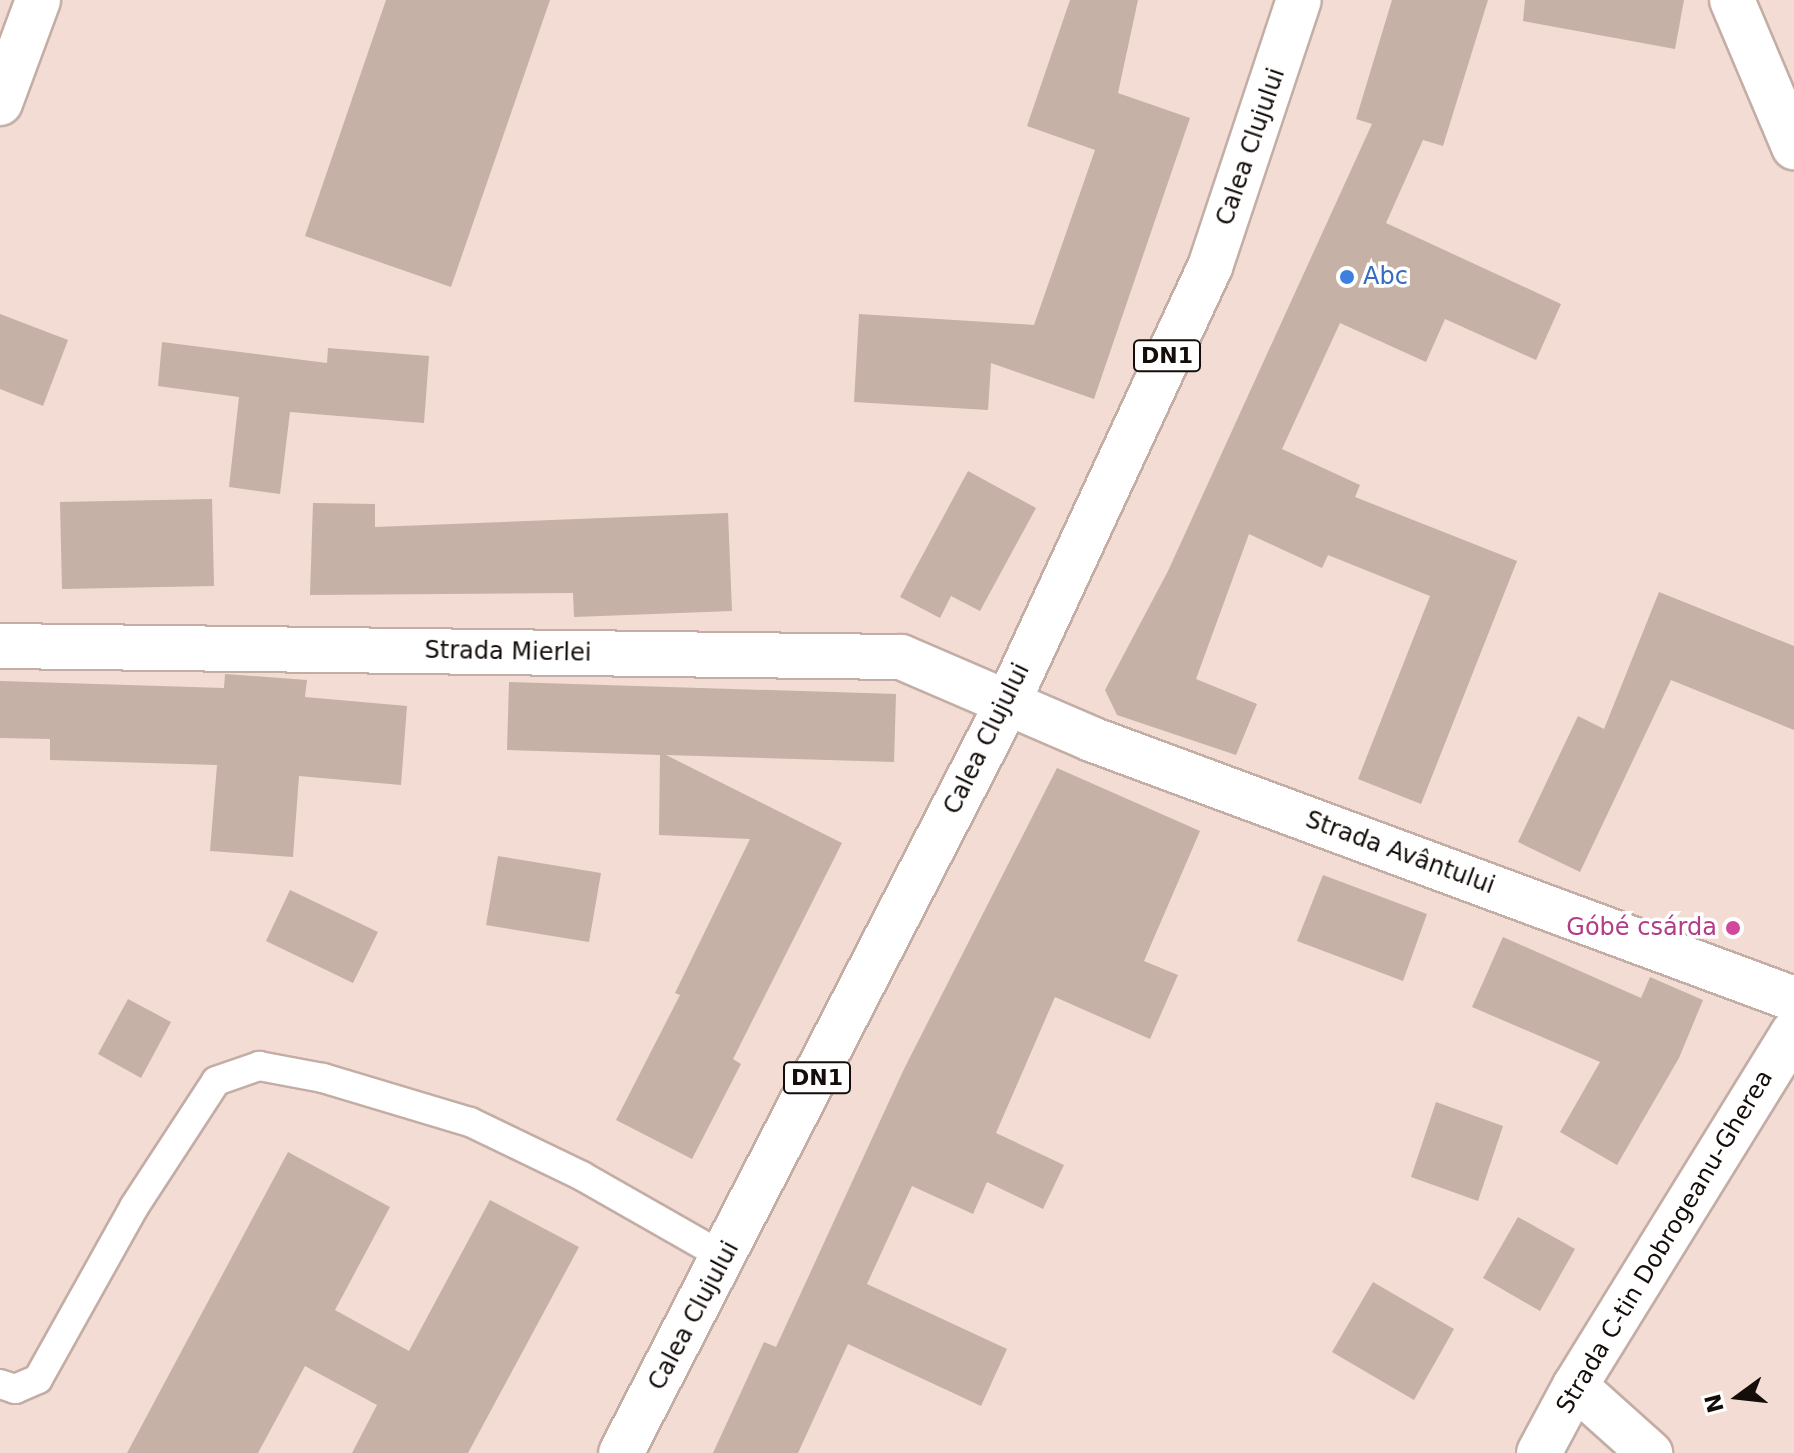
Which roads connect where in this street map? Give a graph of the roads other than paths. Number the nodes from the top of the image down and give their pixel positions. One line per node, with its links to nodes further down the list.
1 (38, 0): 4 (street)
2 (1299, 0): 7 (street, Calea Clujului / DN1)
3 (1732, 0): 5 (street)
4 (0, 103)
5 (1794, 147)
6 (0, 646): 7 (street, Strada Mierlei)
7 (1008, 702): 8 (street, Strada Avântului); 10 (street, Calea Clujului / DN1)
8 (1794, 999)
9 (1794, 1032): 12 (street, Strada C-tin Dobrogeanu-Gherea)
10 (726, 1258): 11 (lane); 13 (street, Calea Clujului / DN1)
11 (0, 1384)
12 (1575, 1386): 14 (street, Strada C-tin Dobrogeanu-Gherea); 15 (street)
13 (621, 1453)
14 (1539, 1453)
15 (1650, 1453)

